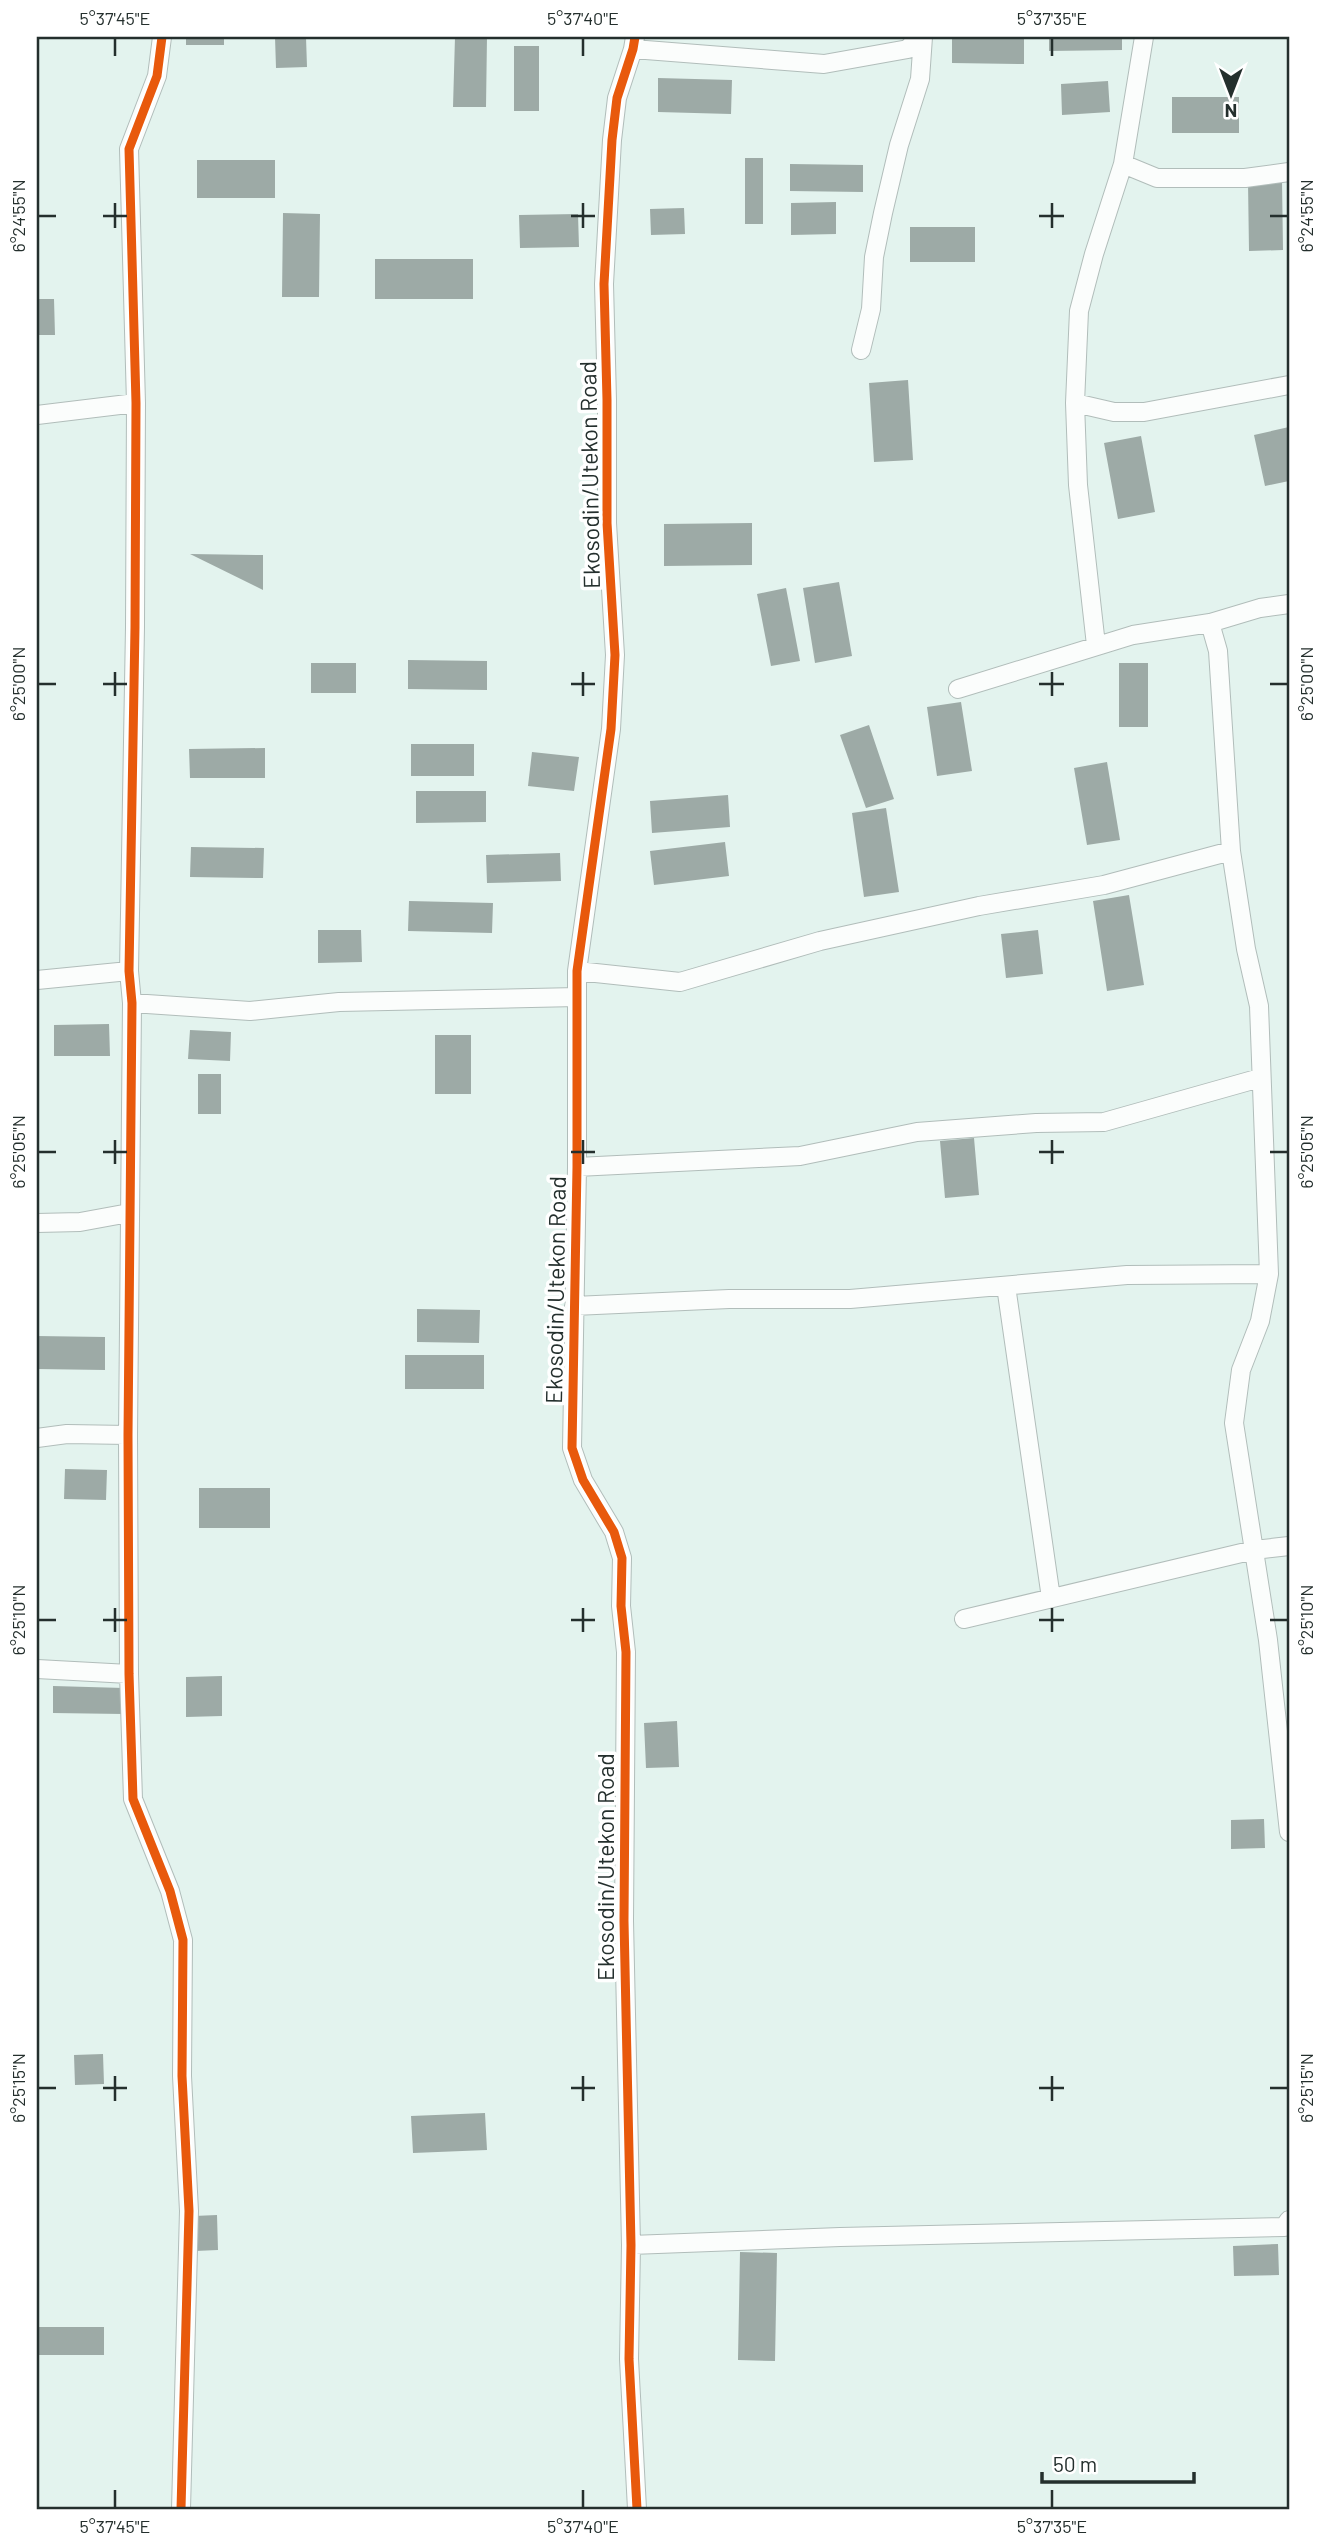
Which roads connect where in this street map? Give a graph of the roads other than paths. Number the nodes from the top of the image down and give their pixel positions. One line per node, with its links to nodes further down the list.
1 (162, 37): 9 (street)
2 (921, 37): 4 (street); 7 (street)
3 (1144, 37): 5 (street)
4 (634, 43): 18 (street, Ekosodin/Utekon Road)
5 (1123, 164): 6 (street); 10 (street)
6 (1289, 172)
7 (861, 350)
8 (1289, 385): 10 (street)
9 (136, 403): 11 (street); 17 (street)
10 (1075, 403): 14 (street)
11 (37, 415)
12 (1289, 604): 13 (street)
13 (1210, 623): 14 (street); 16 (street)
14 (1096, 645): 15 (street)
15 (958, 689)
16 (1231, 851): 18 (street); 22 (street)
17 (129, 971): 19 (street); 21 (street)
18 (577, 971): 20 (street, Ekosodin/Utekon Road)
19 (37, 980)
20 (577, 998): 21 (street); 23 (street, Ekosodin/Utekon Road)
21 (132, 1003): 24 (street)
22 (1260, 1078): 23 (street); 26 (street)
23 (577, 1167): 28 (street, Ekosodin/Utekon Road)
24 (129, 1213): 25 (street); 29 (street)
25 (37, 1223)
26 (1269, 1274): 27 (street); 32 (street)
27 (1006, 1286): 28 (street); 33 (street)
28 (574, 1306): 39 (street, Ekosodin/Utekon Road)
29 (128, 1435): 30 (street); 36 (street)
30 (37, 1438)
31 (1289, 1546): 32 (street)
32 (1254, 1550): 33 (street); 37 (street)
33 (1051, 1598): 34 (street)
34 (964, 1619)
35 (37, 1669): 36 (street)
36 (129, 1674): 40 (street)
37 (1289, 1832)
38 (1289, 2220): 39 (street)
39 (631, 2245): 41 (street, Ekosodin/Utekon Road)
40 (181, 2509)
41 (637, 2509)

